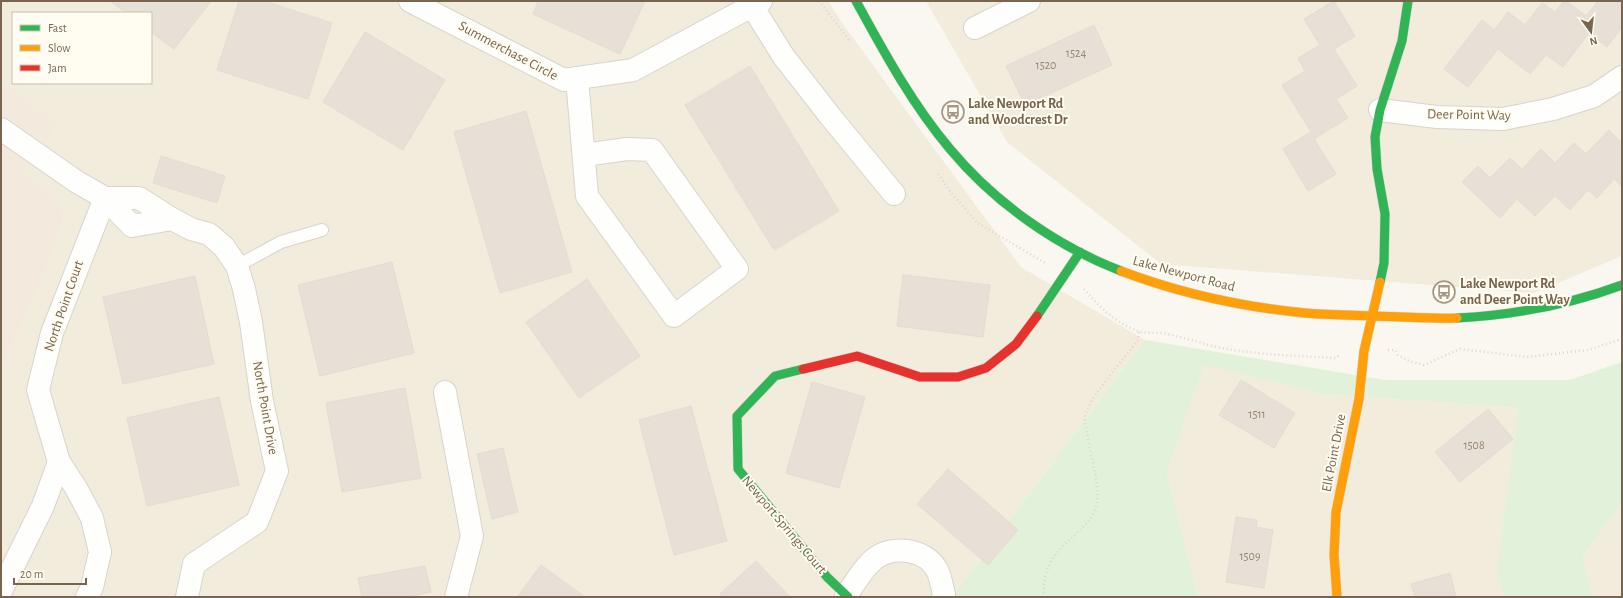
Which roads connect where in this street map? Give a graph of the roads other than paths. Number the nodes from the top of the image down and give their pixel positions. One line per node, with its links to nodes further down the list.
1 (410, 1): 8 (street, Summerchase Circle)
2 (856, 1): 15 (street, Lake Newport Road)
3 (1029, 1): 6 (street)
4 (1408, 1): 9 (street)
5 (756, 3): 8 (street, Summerchase Circle); 12 (street)
6 (975, 28)
7 (1622, 77): 9 (street, Deer Point Way)
8 (577, 78): 11 (street)
9 (1380, 110): 18 (street)
10 (1, 129): 13 (street, North Point Drive)
11 (584, 155): 11 (street)
12 (894, 194)
13 (105, 198): 16 (street, North Point Drive); 20 (street, North Point Court)
14 (322, 230): 16 (lane)
15 (1080, 252): 18 (street, Lake Newport Road); 22 (street, Newport Springs Court)
16 (236, 266): 24 (street, North Point Drive)
17 (1622, 285): 18 (street, Lake Newport Road)
18 (1373, 316): 27 (street, Elk Point Drive)
19 (445, 392): 25 (street)
20 (59, 462): 21 (street); 23 (street, North Point Court)
21 (1, 591)
22 (847, 596): 26 (street, Newport Springs Court)
23 (87, 597)
24 (187, 597)
25 (456, 597)
26 (943, 597)
27 (1337, 597)

